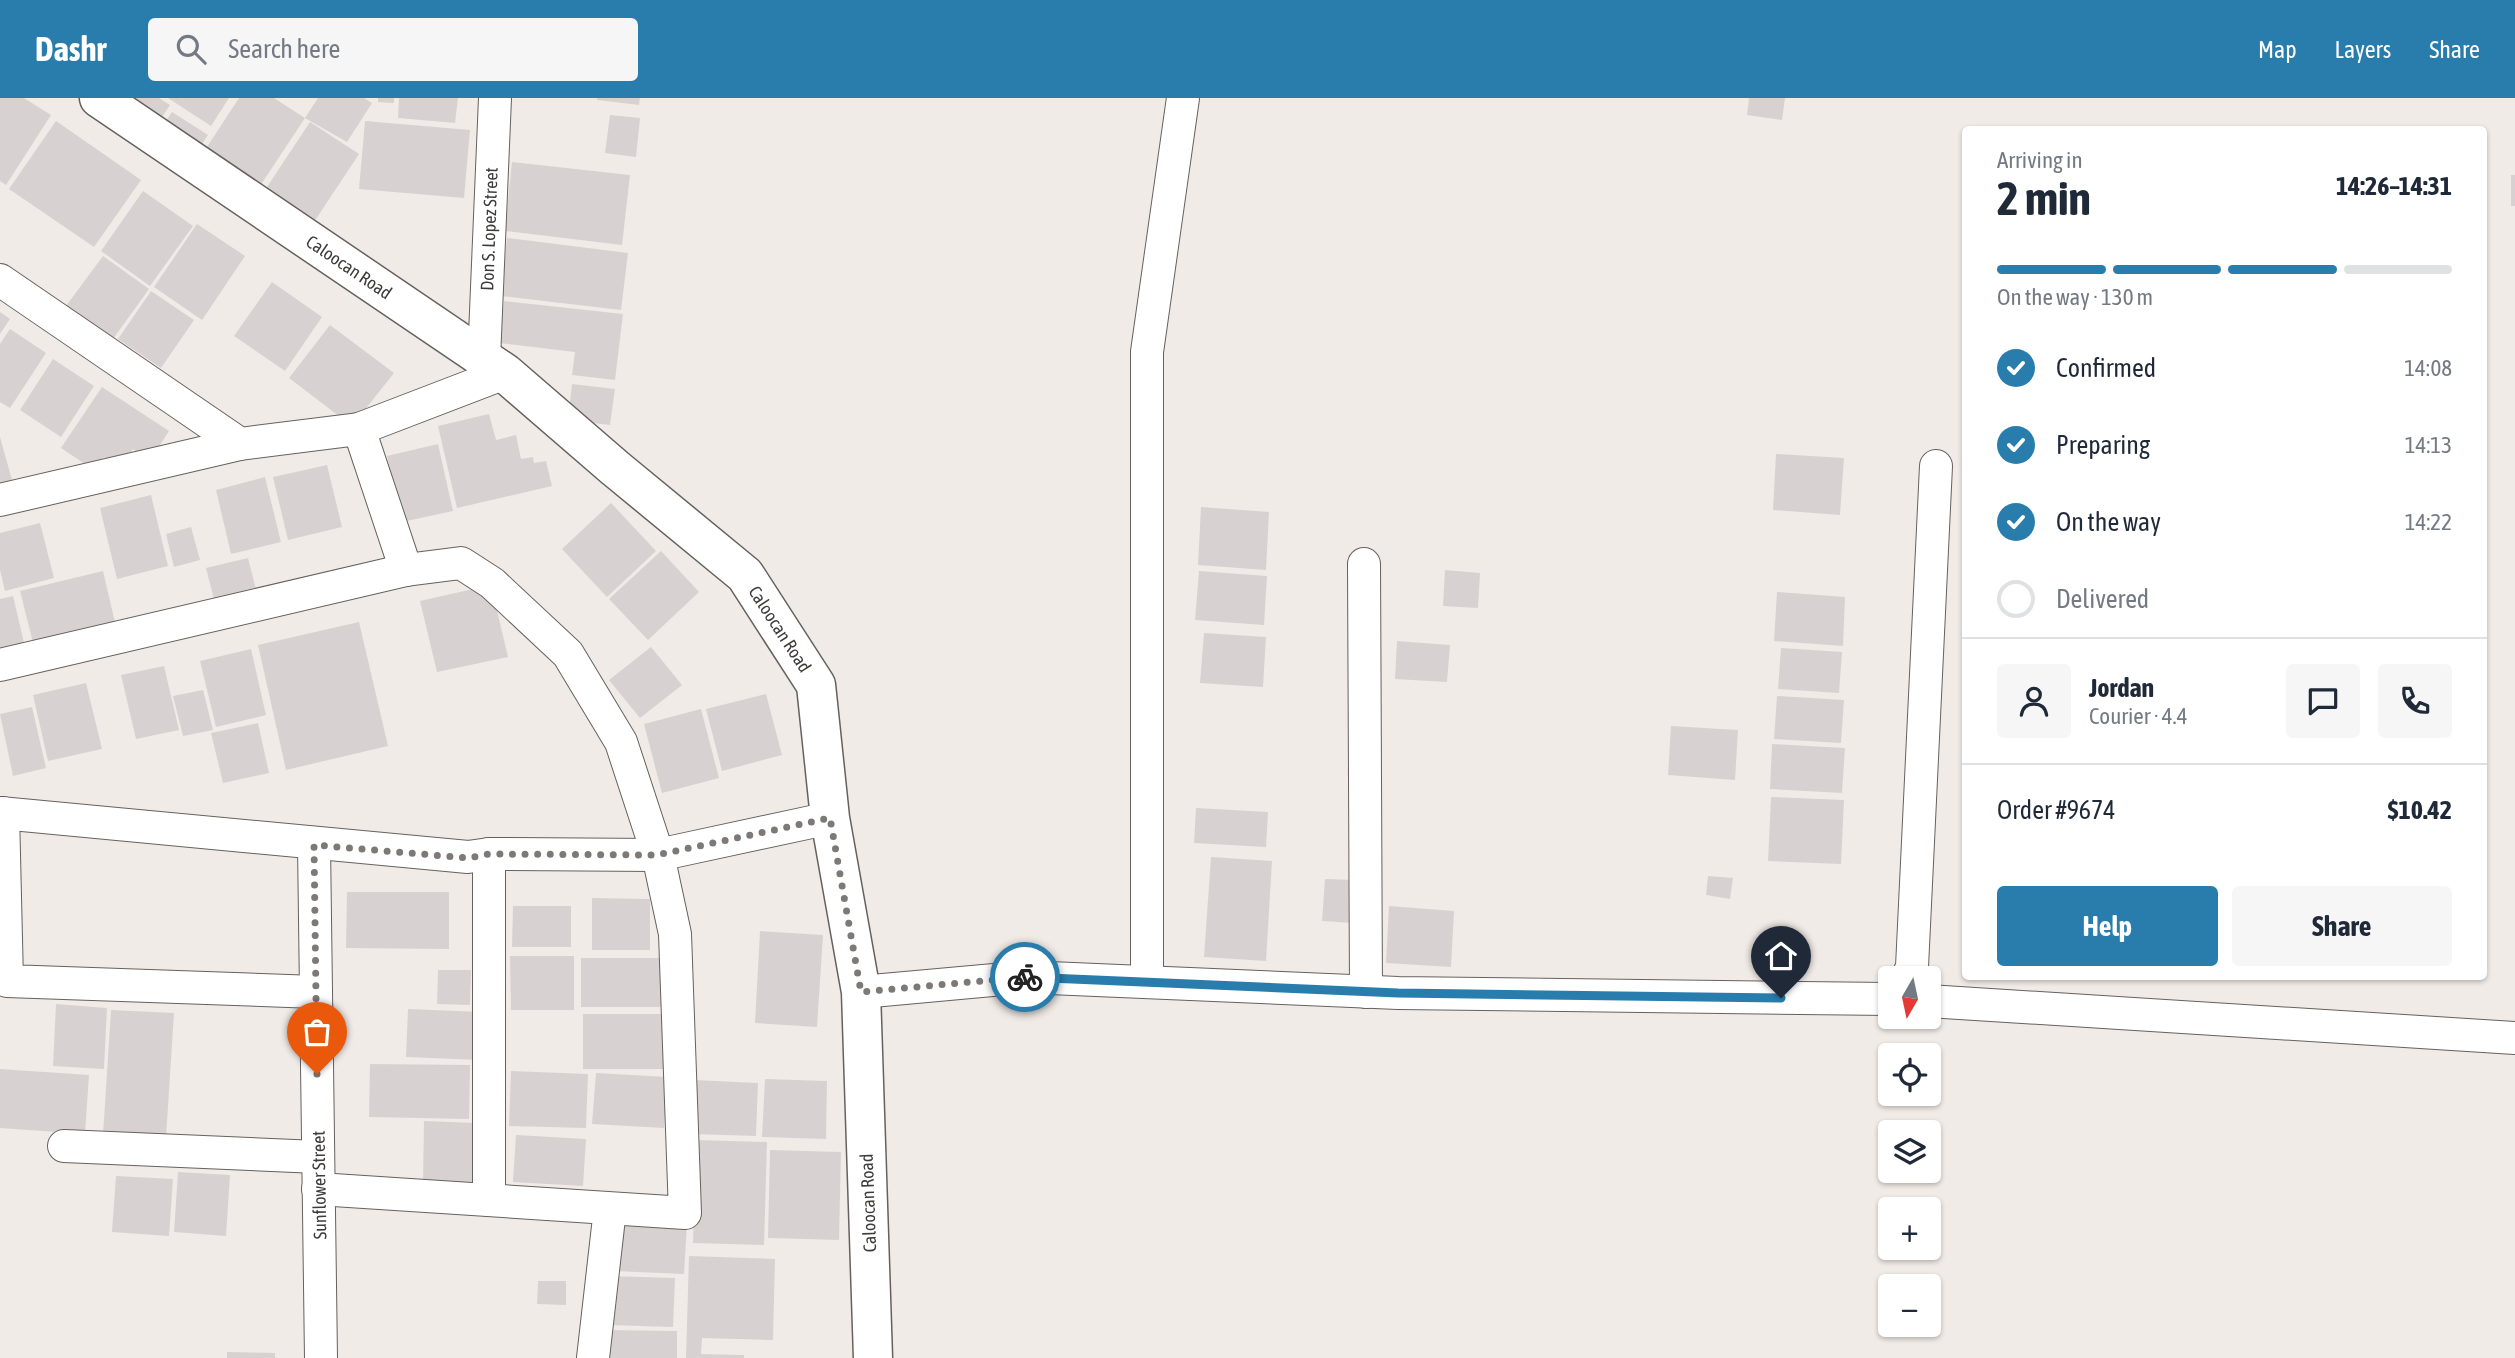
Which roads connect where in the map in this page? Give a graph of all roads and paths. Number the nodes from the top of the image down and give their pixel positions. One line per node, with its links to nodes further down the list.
1 (99, 98): 5 (street, Caloocan Road)
2 (495, 98): 5 (street, Don S. Lopez Street)
3 (1183, 98): 19 (street)
4 (0, 280): 7 (street)
5 (494, 366): 6 (street); 14 (street, Caloocan Road)
6 (359, 429): 7 (street); 11 (street)
7 (240, 444): 9 (street)
8 (1936, 466): 18 (street)
9 (0, 500)
10 (1364, 564): 22 (street)
11 (406, 570): 12 (street); 17 (street)
12 (0, 665)
13 (2, 813): 15 (street); 20 (street)
14 (830, 818): 17 (street); 21 (street, Caloocan Road)
15 (314, 845): 16 (street); 20 (street, Sunflower Street)
16 (489, 854): 17 (street); 29 (street)
17 (657, 855): 30 (street)
18 (1912, 966)
19 (1147, 982): 21 (street); 22 (street)
20 (316, 992): 27 (street, Sunflower Street)
21 (861, 992): 33 (street, Caloocan Road)
22 (1366, 992): 23 (street)
23 (1878, 999)
24 (1941, 1002): 25 (street)
25 (2515, 1038)
26 (64, 1146): 27 (street)
27 (318, 1157): 28 (street, Sunflower Street)
28 (318, 1189): 29 (street); 31 (street, Sunflower Street)
29 (489, 1200): 30 (street)
30 (610, 1209): 32 (street)
31 (321, 1358)
32 (593, 1358)
33 (873, 1358)

